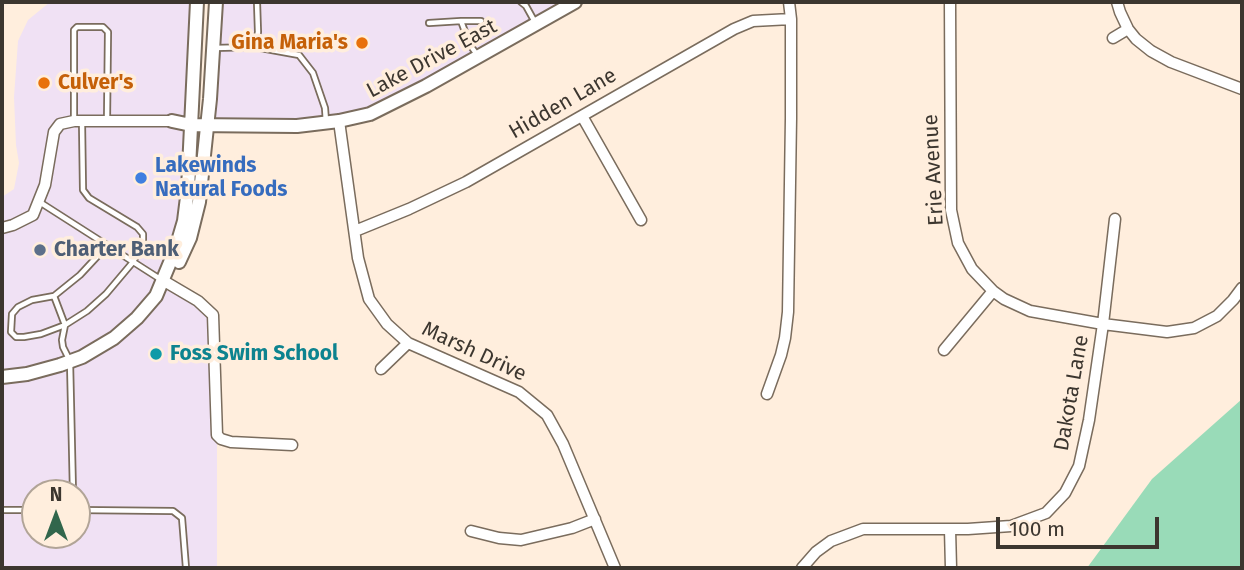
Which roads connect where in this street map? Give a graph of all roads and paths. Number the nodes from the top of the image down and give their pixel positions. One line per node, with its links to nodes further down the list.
1 (197, 2): 25 (street)
2 (216, 2): 17 (street)
3 (257, 2): 16 (lane)
4 (521, 2): 13 (lane)
5 (575, 2): 13 (street, Lake Drive East)
6 (789, 2): 9 (street)
7 (950, 2): 36 (street, Erie Avenue)
8 (1117, 2): 14 (street)
9 (791, 19): 20 (street, Hidden Lane); 45 (street)
10 (461, 21): 11 (lane); 12 (lane); 18 (lane)
11 (481, 21)
12 (429, 23)
13 (537, 24): 18 (street, Lake Drive East)
14 (1128, 29): 15 (street); 19 (street)
15 (1113, 38)
16 (255, 47): 17 (lane); 24 (lane)
17 (213, 48): 26 (street)
18 (478, 57): 24 (street, Lake Drive East)
19 (1242, 89)
20 (582, 116): 29 (street); 31 (street, Hidden Lane)
21 (78, 121): 22 (street); 22 (lane); 27 (street); 33 (lane)
22 (107, 121): 23 (street)
23 (172, 121): 25 (street, Lake Drive East)
24 (333, 122): 26 (street, Lake Drive East); 31 (street, Marsh Drive)
25 (191, 125): 26 (street, Lake Drive East); 34 (street)
26 (208, 125): 34 (street)
27 (38, 201): 30 (street); 32 (lane)
28 (1115, 219): 38 (street, Dakota Lane)
29 (641, 220)
30 (2, 228)
31 (355, 231): 40 (street, Marsh Drive)
32 (107, 246): 33 (lane); 37 (lane)
33 (133, 262): 34 (lane); 39 (lane)
34 (163, 281): 42 (street); 46 (street)
35 (1242, 288): 38 (street, Erie Avenue)
36 (993, 291): 38 (street, Erie Avenue); 41 (street)
37 (54, 296): 39 (lane); 39 (lane)
38 (1103, 324): 52 (street, Dakota Lane)
39 (65, 325): 42 (lane)
40 (408, 343): 43 (street); 51 (street, Marsh Drive)
41 (944, 349)
42 (70, 361): 44 (street); 47 (lane)
43 (381, 369)
44 (2, 377)
45 (767, 394)
46 (292, 445)
47 (73, 479)
48 (2, 510): 49 (lane)
49 (21, 510)
50 (91, 510): 54 (lane)
51 (595, 519): 53 (street); 55 (street, Marsh Drive)
52 (950, 529): 56 (street, Dakota Lane); 57 (street)
53 (471, 531)
54 (186, 568)
55 (615, 568)
56 (802, 568)
57 (951, 568)

